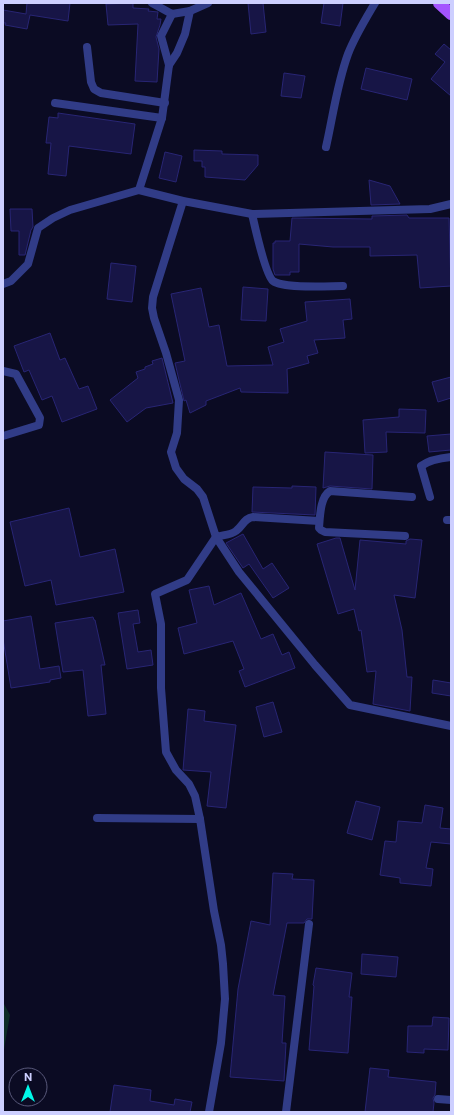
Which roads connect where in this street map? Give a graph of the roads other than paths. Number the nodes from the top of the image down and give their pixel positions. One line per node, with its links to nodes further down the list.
1 (152, 3): 6 (street)
2 (208, 3): 5 (street)
3 (375, 3): 13 (street)
4 (439, 3): 7 (main road)
5 (190, 11): 6 (street); 9 (street)
6 (172, 14): 9 (street)
7 (451, 14)
8 (87, 47): 11 (street)
9 (170, 65): 11 (street)
10 (55, 103): 12 (street)
11 (165, 103): 12 (street)
12 (162, 118): 14 (street)
13 (326, 147)
14 (139, 190): 15 (street); 18 (street)
15 (183, 201): 17 (street); 26 (street)
16 (451, 204): 17 (street)
17 (252, 214): 19 (street)
18 (3, 284)
19 (343, 286)
20 (3, 371): 21 (street)
21 (3, 436)
22 (451, 457): 24 (street)
23 (412, 497): 25 (street)
24 (430, 497)
25 (319, 521): 26 (street); 27 (street)
26 (216, 536): 28 (street); 30 (street)
27 (405, 536)
28 (451, 726)
29 (96, 818): 30 (street)
30 (200, 819): 34 (street)
31 (309, 924): 35 (street)
32 (438, 1099): 33 (street)
33 (451, 1100)
34 (209, 1112)
35 (286, 1112)

